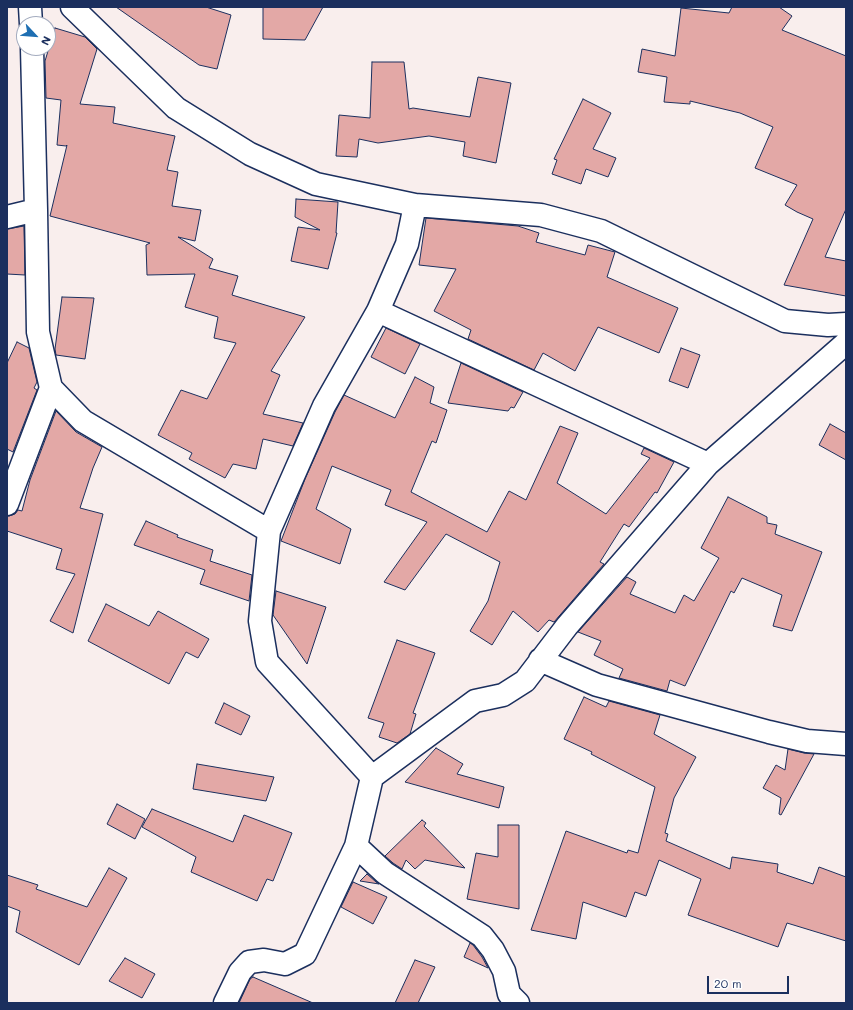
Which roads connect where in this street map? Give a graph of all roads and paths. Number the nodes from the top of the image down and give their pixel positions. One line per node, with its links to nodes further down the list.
1 (72, 7): 3 (street)
2 (32, 56): 4 (street)
3 (415, 205): 6 (street); 7 (street)
4 (36, 210): 5 (street); 9 (street)
5 (7, 217)
6 (378, 311): 10 (street); 12 (street)
7 (846, 324)
8 (846, 343): 10 (street)
9 (51, 388): 11 (street); 12 (street)
10 (708, 464): 13 (street)
11 (7, 504)
12 (269, 531): 15 (street)
13 (540, 660): 14 (street); 15 (street)
14 (846, 744)
15 (372, 777): 16 (street)
16 (356, 846): 17 (street); 18 (street)
17 (225, 1003)
18 (518, 1003)

